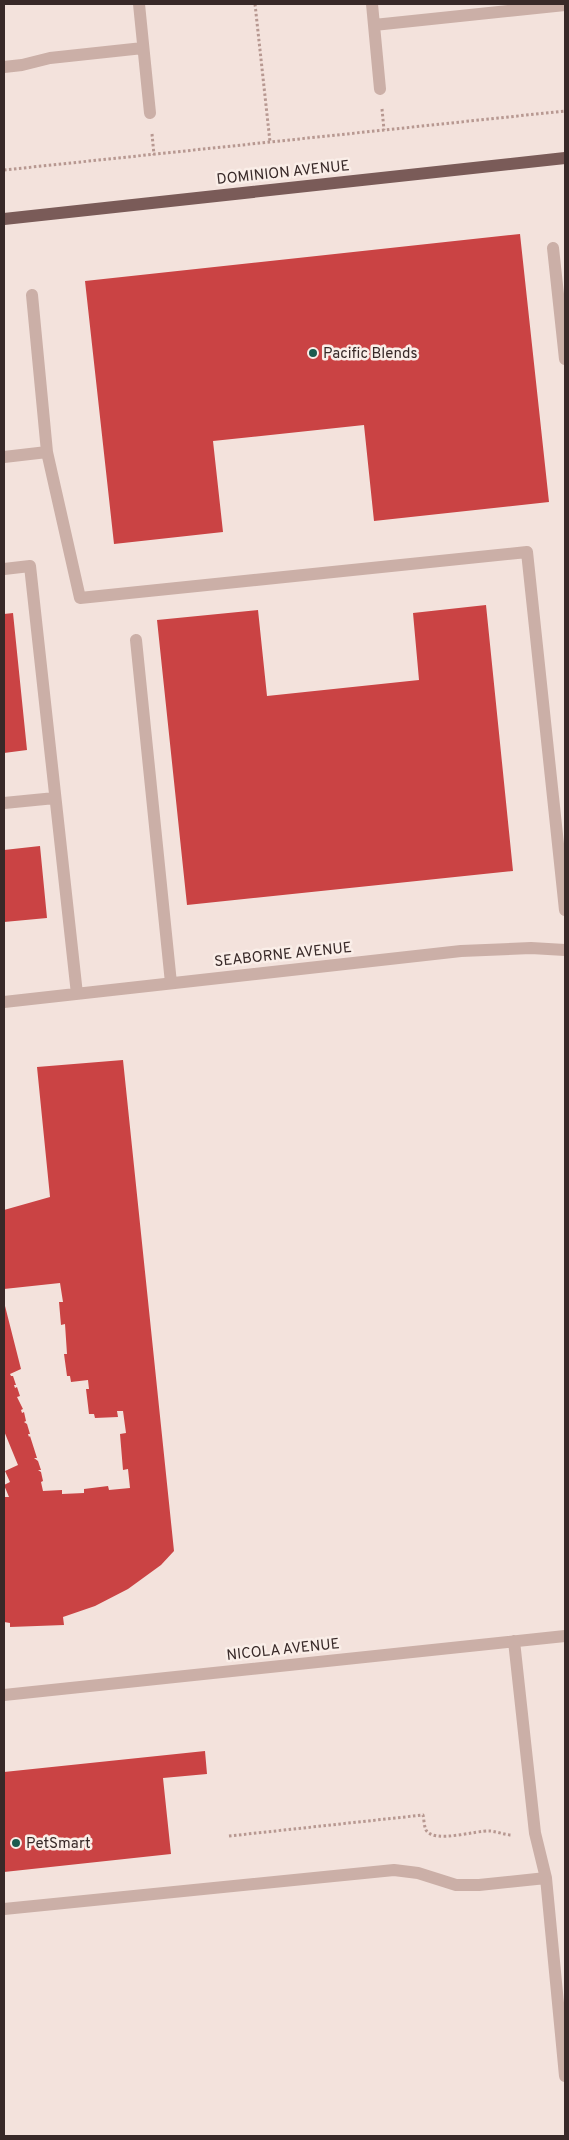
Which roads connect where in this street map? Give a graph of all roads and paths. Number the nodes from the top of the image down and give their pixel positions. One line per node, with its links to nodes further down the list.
1 (139, 4): 6 (street)
2 (255, 4): 11 (path)
3 (372, 4): 5 (street)
4 (565, 5): 5 (street)
5 (374, 25): 8 (street)
6 (143, 48): 7 (street); 10 (street)
7 (4, 67)
8 (380, 89)
9 (565, 111): 11 (path)
10 (150, 113)
11 (270, 142): 13 (path)
12 (565, 158): 14 (main road, DOMINION AVENUE)
13 (4, 170)
14 (4, 219)
15 (553, 248): 17 (street)
16 (32, 295): 18 (street)
17 (565, 360)
18 (47, 452): 19 (street); 24 (street)
19 (4, 457)
20 (4, 569): 22 (street)
21 (136, 640): 26 (street)
22 (55, 798): 23 (street); 27 (street)
23 (4, 803)
24 (565, 910)
25 (565, 950): 26 (street, SEABORNE AVENUE)
26 (171, 983): 27 (street, SEABORNE AVENUE)
27 (76, 994): 28 (street, SEABORNE AVENUE)
28 (4, 1002)
29 (565, 1636): 30 (street, NICOLA AVENUE)
30 (514, 1641): 31 (street, NICOLA AVENUE); 32 (street)
31 (4, 1695)
32 (535, 1833): 33 (path); 34 (street)
33 (228, 1836)
34 (546, 1878): 35 (street); 36 (street)
35 (4, 1909)
36 (565, 2076)

